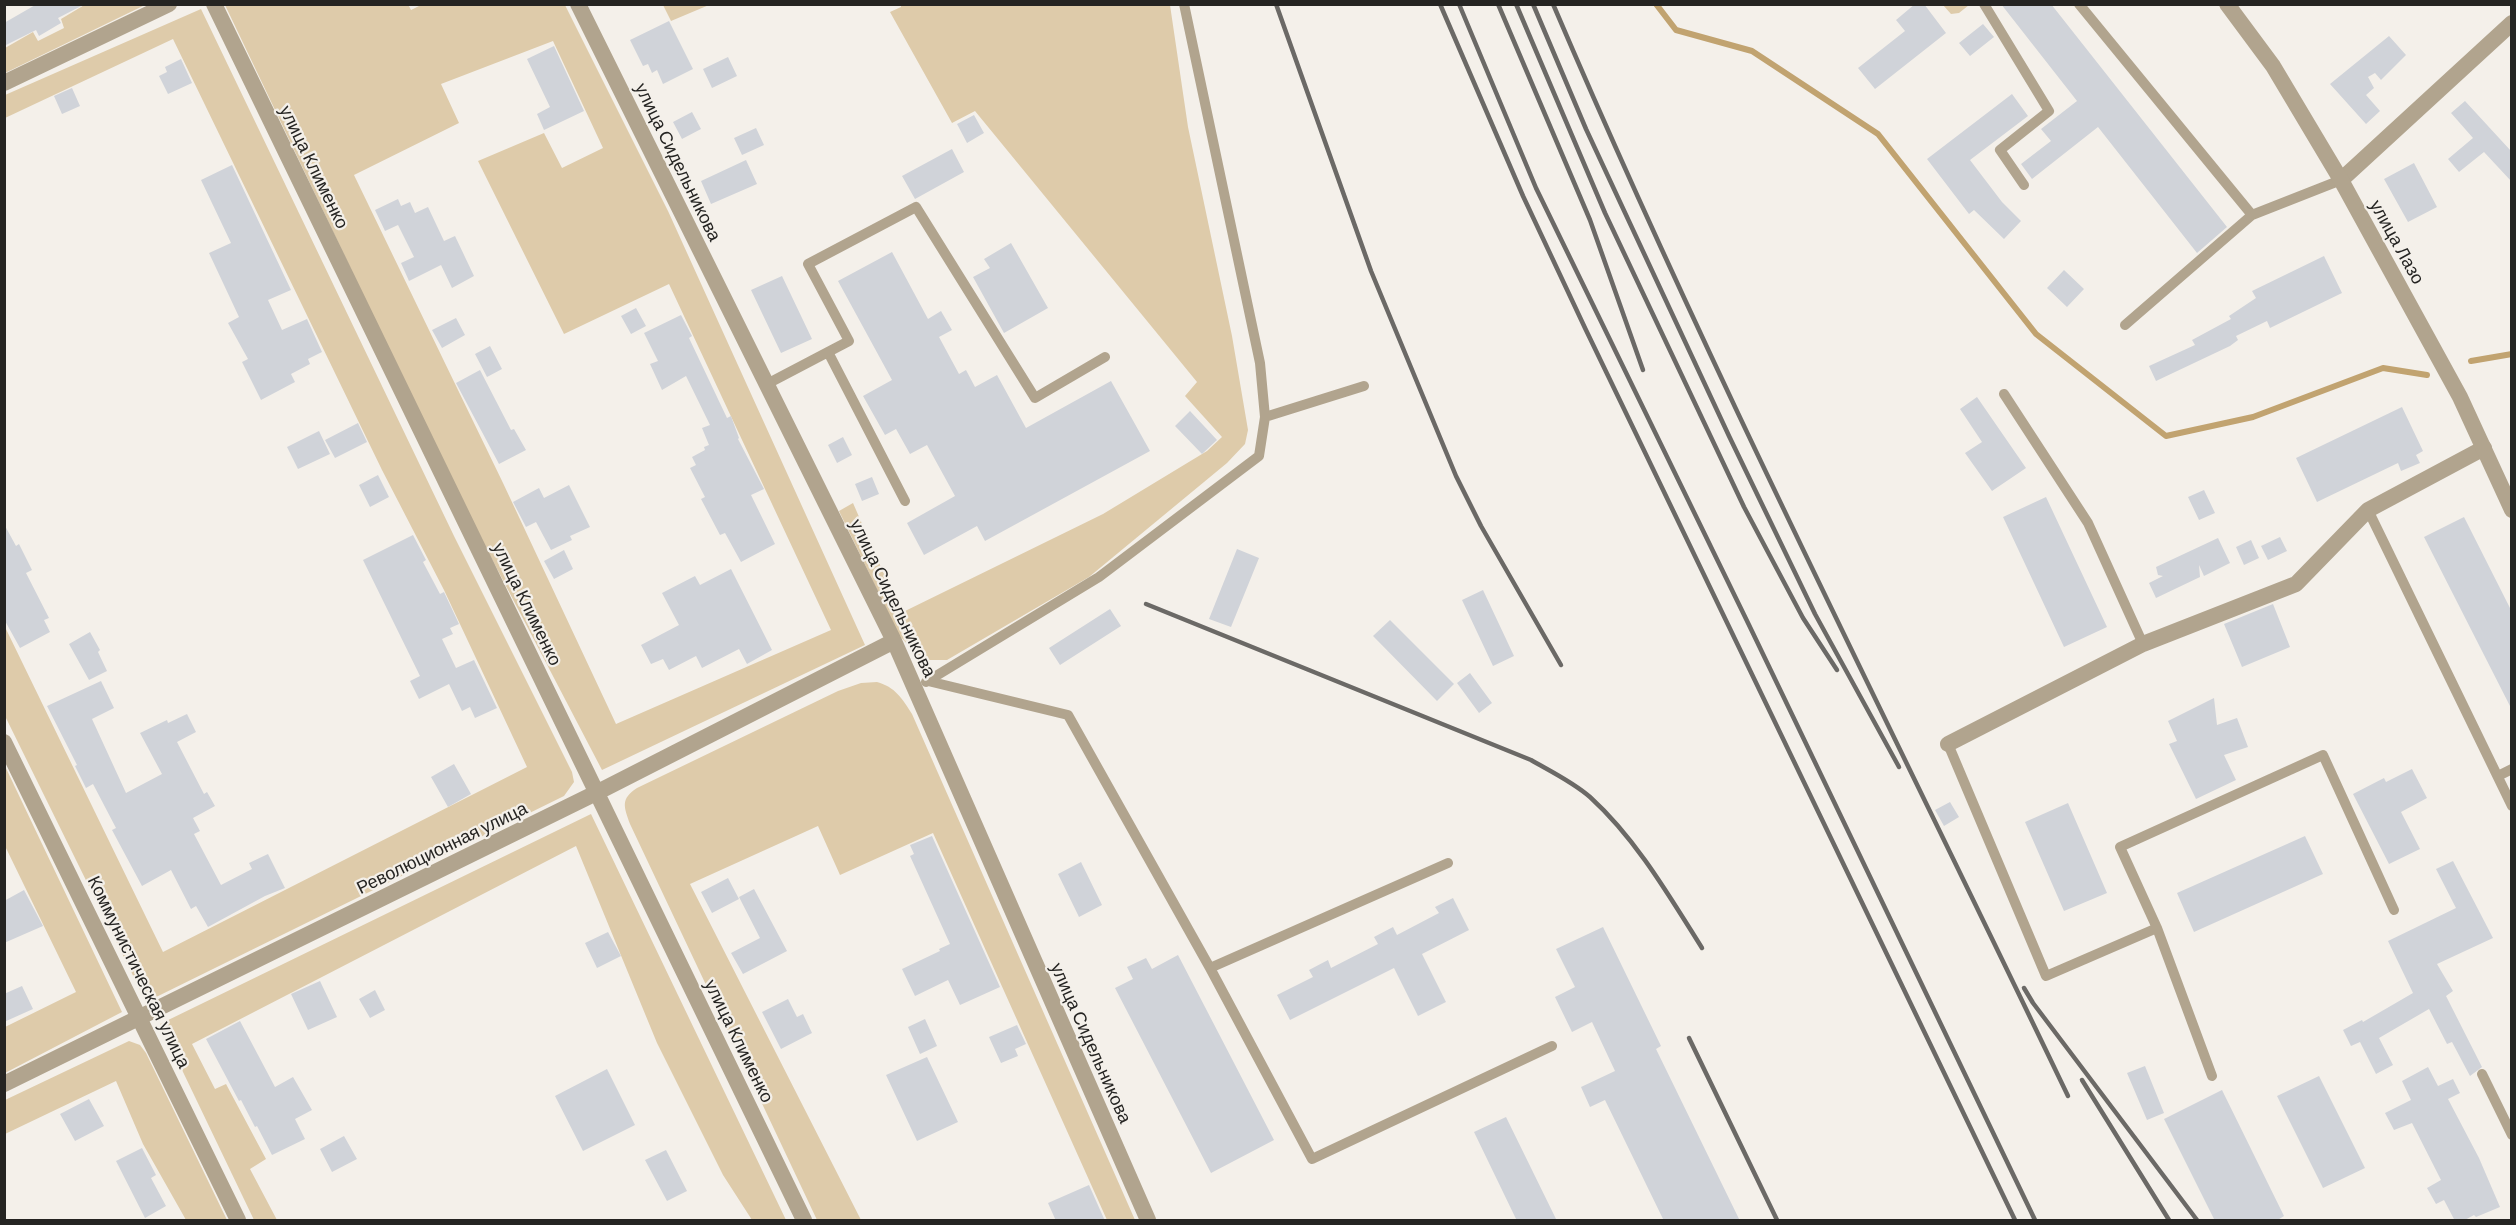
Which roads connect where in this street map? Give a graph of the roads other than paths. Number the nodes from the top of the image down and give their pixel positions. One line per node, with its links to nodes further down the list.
1 (169, 4): 9 (street)
2 (214, 4): 31 (street, улица Клименко)
3 (578, 4): 16 (street, улица Сидельникова)
4 (1184, 4): 19 (lane)
5 (1984, 4): 11 (lane)
6 (2079, 4): 12 (lane)
7 (2227, 4): 10 (street, улица Лазо)
8 (2511, 23): 10 (street)
9 (4, 83)
10 (2341, 180): 12 (lane); 20 (street, улица Лазо)
11 (2024, 185)
12 (2252, 215): 13 (lane)
13 (2125, 325)
14 (828, 352): 15 (lane); 16 (lane); 21 (lane)
15 (1105, 357)
16 (767, 384): 24 (street, улица Сидельникова)
17 (1364, 386): 19 (lane)
18 (2004, 394): 25 (lane)
19 (1265, 417): 26 (lane)
20 (2484, 448): 22 (street); 23 (street, улица Лазо)
21 (905, 501)
22 (2368, 510): 25 (street); 30 (lane)
23 (2511, 510)
24 (894, 640): 26 (street, улица Сидельникова); 31 (street, Революционная улица)
25 (2144, 644): 28 (street)
26 (922, 685): 36 (lane); 45 (street, улица Сидельникова)
27 (4, 742): 37 (street, Коммунистическая улица)
28 (1948, 744): 35 (lane)
29 (2511, 769): 30 (lane)
30 (2498, 776): 32 (lane)
31 (598, 792): 37 (street, Революционная улица); 44 (street, улица Клименко)
32 (2511, 806)
33 (1448, 863): 36 (lane)
34 (2394, 910): 35 (lane)
35 (2157, 928): 40 (lane)
36 (1210, 968): 38 (lane)
37 (141, 1018): 41 (street, Революционная улица); 43 (street, Коммунистическая улица)
38 (1552, 1046)
39 (2482, 1074): 42 (lane)
40 (2212, 1076)
41 (4, 1084)
42 (2511, 1135)
43 (238, 1221)
44 (804, 1221)
45 (1148, 1221)

